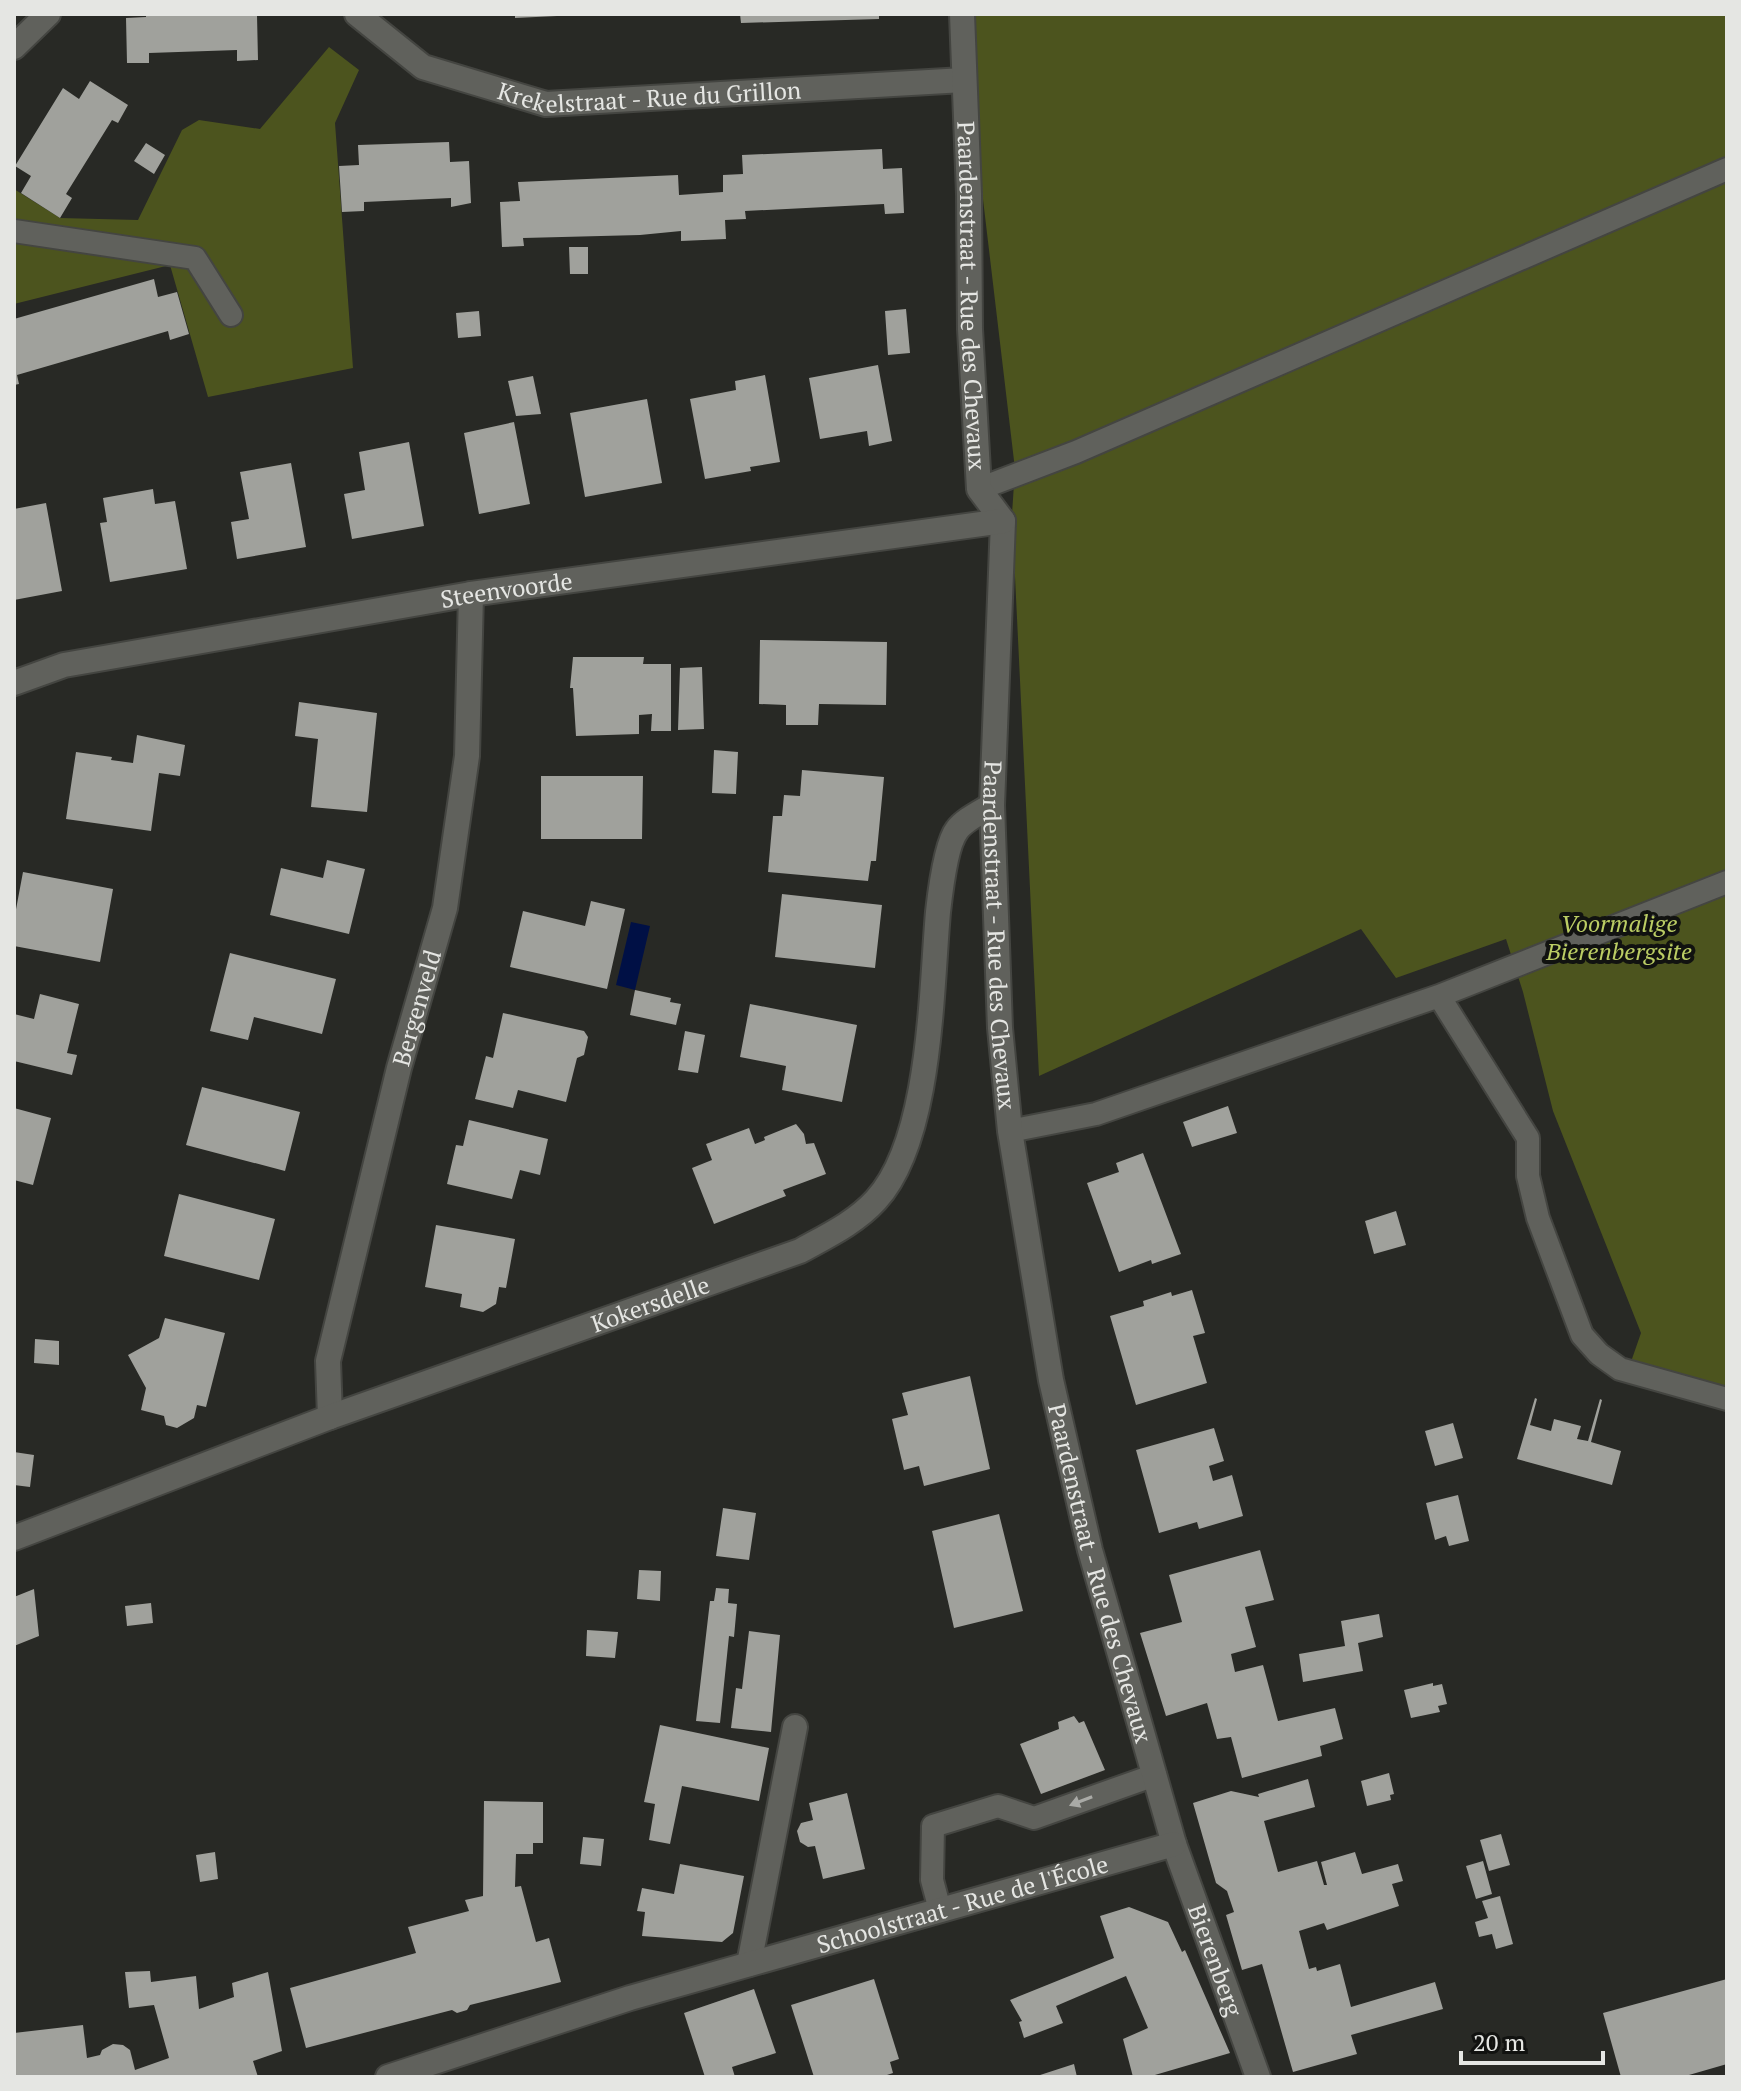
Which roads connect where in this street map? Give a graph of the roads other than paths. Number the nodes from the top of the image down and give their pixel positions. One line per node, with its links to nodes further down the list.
1 (48, 14): 4 (street)
2 (962, 14): 5 (street, Paardenstraat - Rue des Chevaux)
3 (367, 17): 5 (street, Krekelstraat - Rue du Grillon)
4 (14, 47)
5 (964, 80): 9 (street, Paardenstraat - Rue des Chevaux)
6 (1727, 169): 9 (lane)
7 (14, 231): 8 (lane)
8 (231, 315)
9 (979, 489): 10 (street, Paardenstraat - Rue des Chevaux)
10 (1003, 521): 11 (street, Steenvoorde); 13 (street, Paardenstraat - Rue des Chevaux)
11 (471, 594): 12 (street, Steenvoorde); 18 (street, Bergenveld)
12 (14, 683)
13 (992, 805): 16 (street, Paardenstraat - Rue des Chevaux); 18 (street, Kokersdelle)
14 (1727, 882): 15 (lane)
15 (1439, 996): 16 (lane); 17 (lane)
16 (1010, 1131): 21 (street, Paardenstraat - Rue des Chevaux)
17 (1727, 1399)
18 (330, 1417): 19 (street, Kokersdelle)
19 (14, 1538)
20 (795, 1727): 24 (street)
21 (1155, 1775): 22 (street, Paardenstraat - Rue des Chevaux); 23 (lane, one-way to 23)
22 (1174, 1844): 23 (street, Schoolstraat - Rue de l'École); 26 (street, Bierenberg)
23 (940, 1910): 24 (street, Schoolstraat - Rue de l'École)
24 (749, 1964): 25 (street, Schoolstraat - Rue de l'École)
25 (388, 2077)
26 (1258, 2077)

